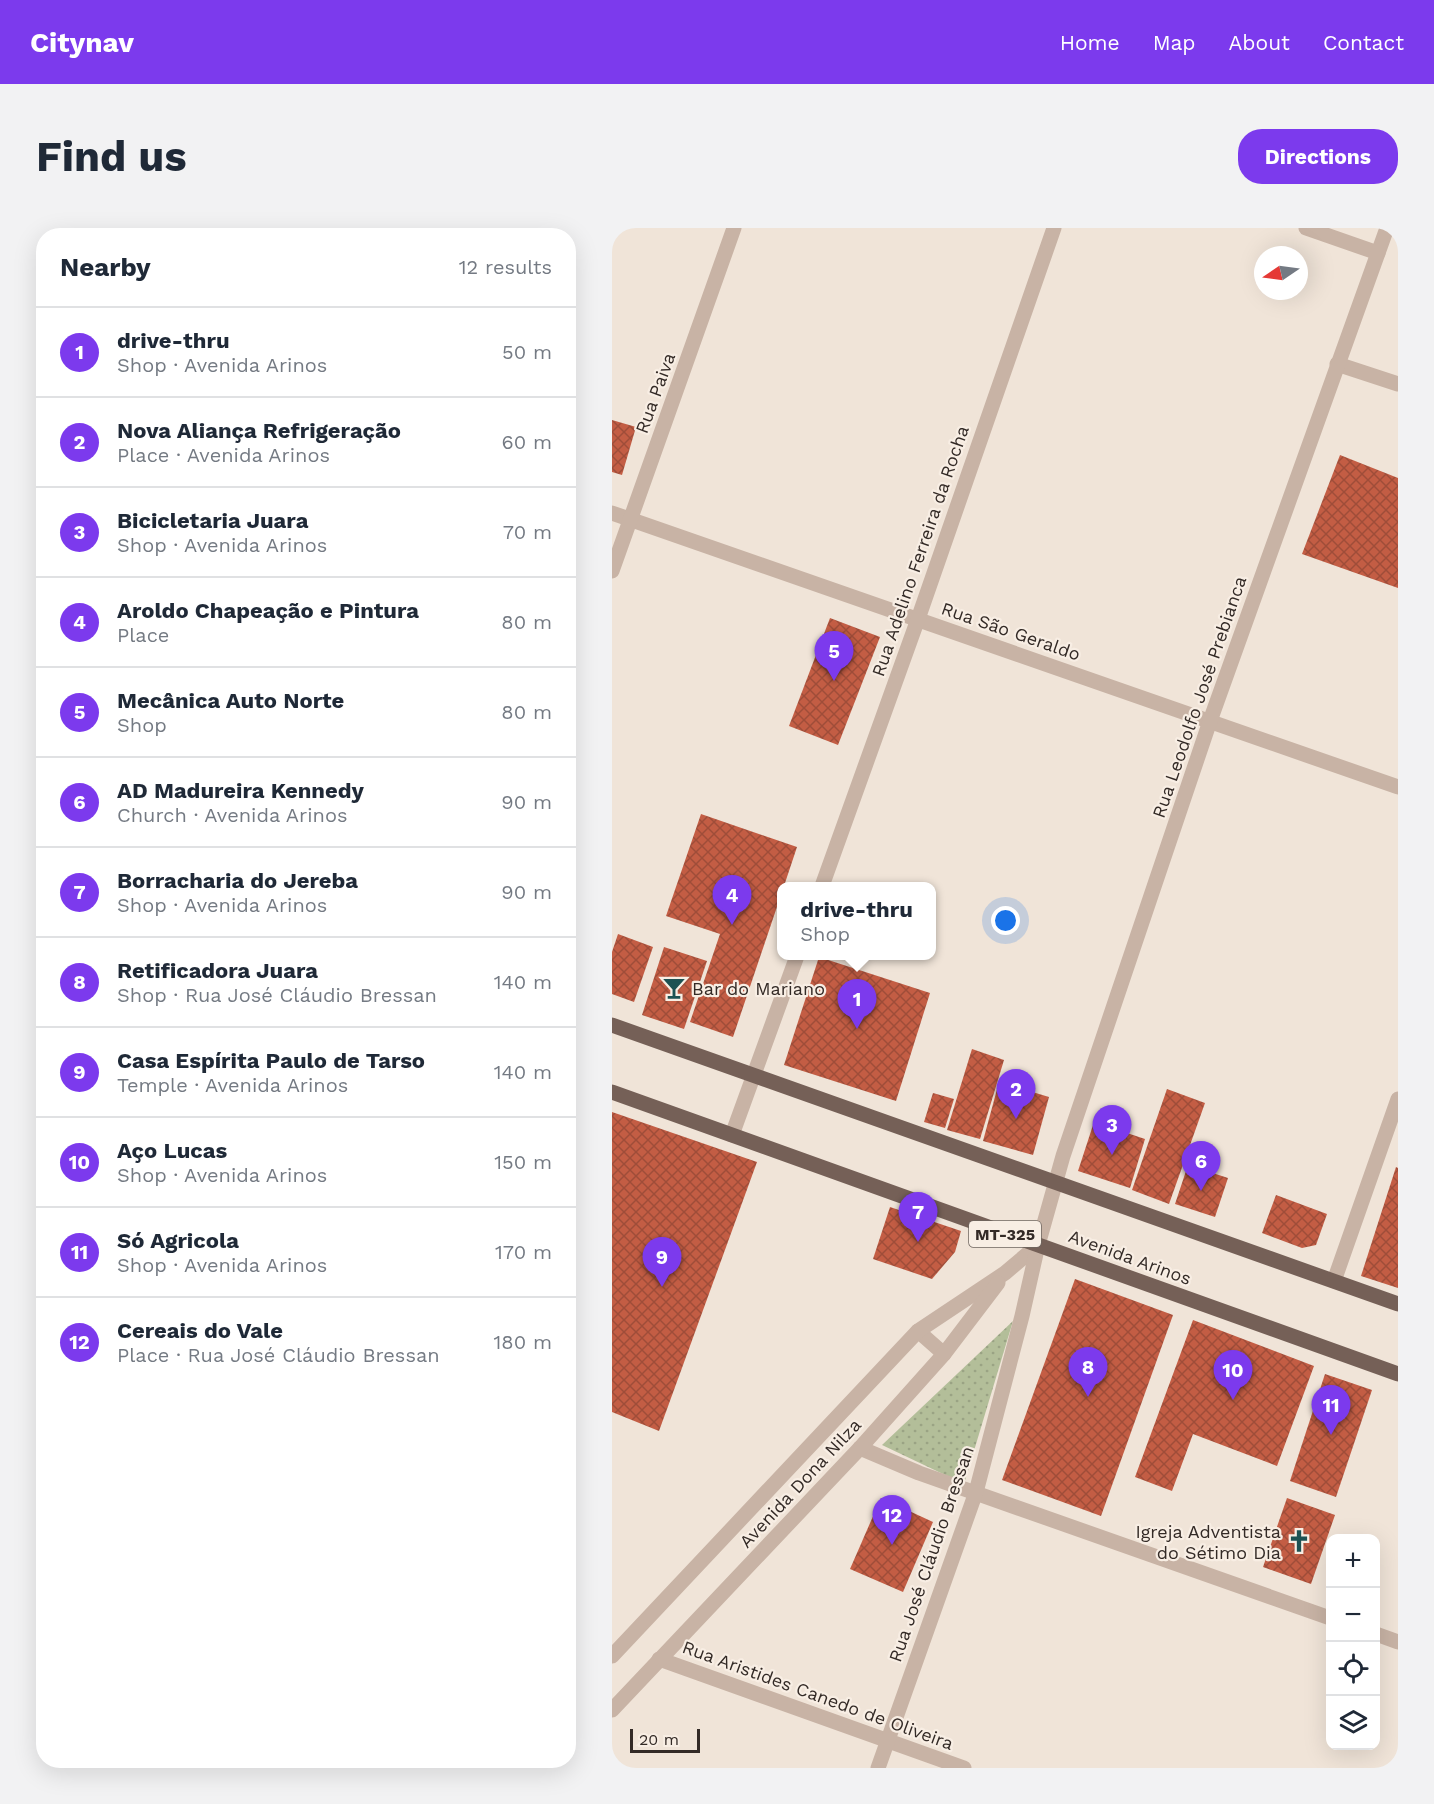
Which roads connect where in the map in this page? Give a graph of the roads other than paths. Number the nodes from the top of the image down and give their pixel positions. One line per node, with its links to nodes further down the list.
1 (734, 228): 9 (street, Rua Paiva)
2 (1054, 228): 11 (street, Rua Adelino Ferreira da Rocha)
3 (1306, 228): 5 (street)
4 (1387, 228): 5 (street, Rua Leodolfo José Prebianca)
5 (1378, 253): 6 (street, Rua Leodolfo José Prebianca)
6 (1337, 364): 7 (street); 12 (street, Rua Leodolfo José Prebianca)
7 (1398, 384)
8 (612, 513): 9 (street, Rua São Geraldo)
9 (630, 520): 10 (street, Rua Paiva); 11 (street, Rua São Geraldo)
10 (612, 571)
11 (918, 620): 12 (street, Rua São Geraldo); 14 (street, Rua Adelino Ferreira da Rocha)
12 (1210, 721): 13 (street, Rua São Geraldo); 21 (street, Rua Leodolfo José Prebianca)
13 (1398, 787)
14 (823, 882)
15 (796, 960): 17 (street)
16 (612, 1025): 17 (main road)
17 (754, 1075): 20 (street); 21 (main road)
18 (612, 1092): 20 (main road, Avenida Arinos / MT-325)
19 (1398, 1099): 24 (street)
20 (732, 1135): 22 (main road, Avenida Arinos / MT-325)
21 (1056, 1182): 22 (street, Rua Leodolfo José Prebianca); 24 (main road)
22 (1038, 1245): 23 (street, Avenida Dona Nilza); 28 (main road, Avenida Arinos / MT-325); 30 (street, Rua José Cláudio Bressan)
23 (1005, 1273): 26 (street, Avenida Dona Nilza); 27 (street, Avenida Dona Nilza)
24 (1334, 1281): 25 (main road)
25 (1398, 1304)
26 (918, 1331): 27 (street); 34 (street, Avenida Dona Nilza)
27 (944, 1354): 29 (street, Avenida Dona Nilza)
28 (1398, 1374)
29 (860, 1448): 30 (street); 35 (street, Avenida Dona Nilza)
30 (976, 1492): 31 (street); 37 (street, Rua José Cláudio Bressan)
31 (1326, 1617)
32 (1380, 1635): 33 (street)
33 (1398, 1642)
34 (612, 1656)
35 (659, 1659): 36 (street, Avenida Dona Nilza); 37 (street, Rua Aristides Canedo de Oliveira)
36 (612, 1710)
37 (888, 1741): 38 (street, Rua José Cláudio Bressan); 39 (street, Rua Aristides Canedo de Oliveira)
38 (878, 1768)
39 (964, 1768)

